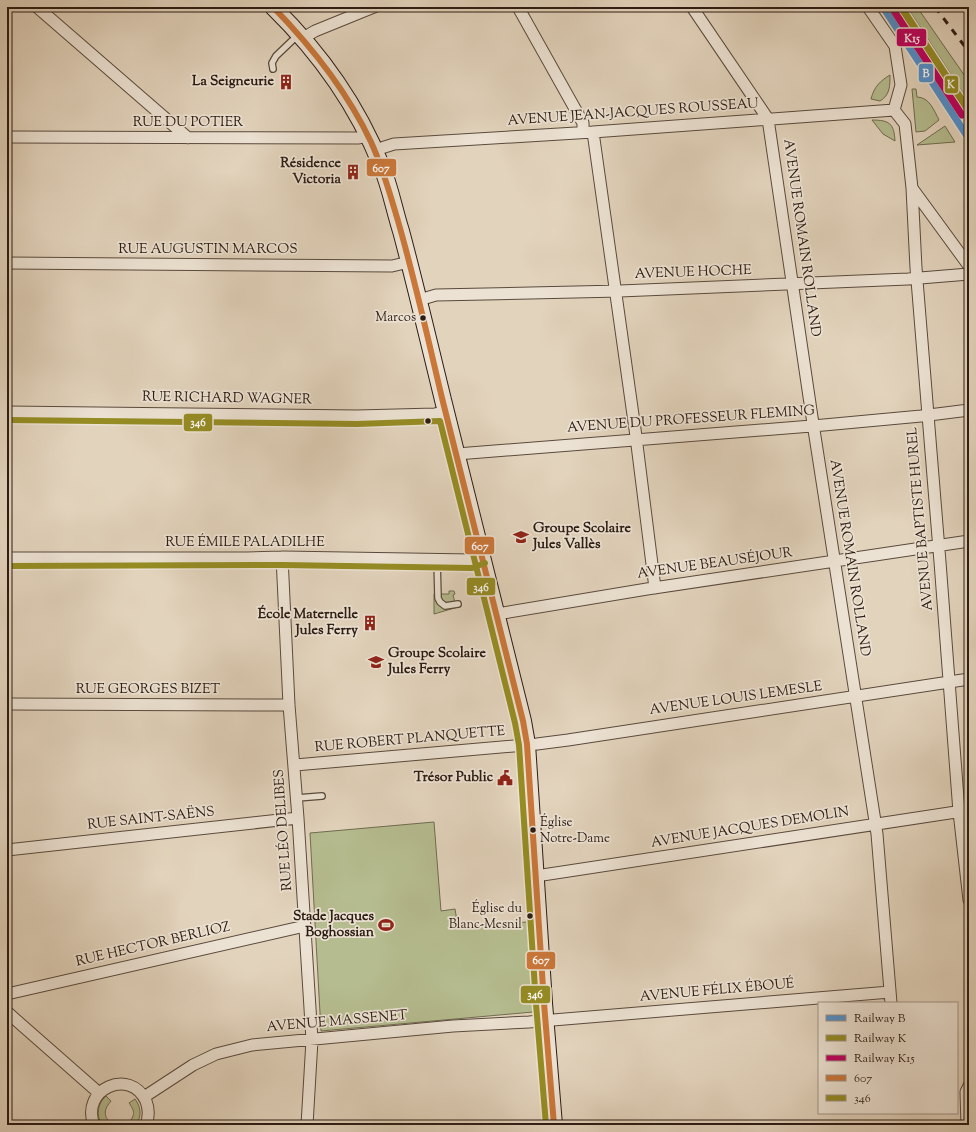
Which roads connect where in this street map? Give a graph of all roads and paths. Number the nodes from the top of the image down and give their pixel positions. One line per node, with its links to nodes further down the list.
1 (37, 7): 13 (street)
2 (273, 7): 7 (main road)
3 (374, 7): 7 (street)
4 (518, 7): 11 (street)
5 (692, 7): 10 (street)
6 (868, 7): 9 (street)
7 (301, 36): 8 (lane); 14 (main road)
8 (273, 69)
9 (894, 110): 10 (street, AVENUE JEAN-JACQUES ROUSSEAU); 15 (street, AVENUE BAPTISTE HUREL)
10 (768, 119): 11 (street, AVENUE JEAN-JACQUES ROUSSEAU); 21 (street, AVENUE ROMAIN ROLLAND)
11 (588, 132): 14 (street, AVENUE JEAN-JACQUES ROUSSEAU); 22 (street)
12 (7, 137): 13 (street, RUE DU POTIER)
13 (188, 138): 14 (street, RUE DU POTIER)
14 (371, 143): 16 (main road)
15 (912, 188): 18 (street); 20 (street, AVENUE BAPTISTE HUREL)
16 (409, 262): 17 (street, RUE AUGUSTIN MARCOS); 23 (main road)
17 (7, 263)
18 (969, 266)
19 (969, 274): 20 (street, AVENUE HOCHE)
20 (916, 279): 21 (street, AVENUE HOCHE); 27 (street, AVENUE BAPTISTE HUREL)
21 (792, 284): 22 (street, AVENUE HOCHE); 28 (street, AVENUE ROMAIN ROLLAND)
22 (616, 291): 23 (street, AVENUE HOCHE); 29 (street)
23 (419, 300): 26 (main road)
24 (969, 410): 27 (street, AVENUE DU PROFESSEUR FLEMING)
25 (7, 412): 26 (street, RUE RICHARD WAGNER)
26 (446, 412): 30 (main road)
27 (928, 416): 28 (street, AVENUE DU PROFESSEUR FLEMING); 32 (street, AVENUE BAPTISTE HUREL)
28 (814, 426): 29 (street, AVENUE DU PROFESSEUR FLEMING); 37 (street, AVENUE ROMAIN ROLLAND)
29 (636, 439): 30 (street, AVENUE DU PROFESSEUR FLEMING); 38 (street)
30 (457, 454): 33 (main road)
31 (969, 541): 32 (street, AVENUE BEAUSÉJOUR)
32 (938, 545): 37 (street, AVENUE BEAUSÉJOUR); 42 (street, AVENUE BAPTISTE HUREL)
33 (482, 556): 36 (street, RUE ÉMILE PALADILHE); 40 (main road)
34 (282, 557): 35 (street, RUE ÉMILE PALADILHE); 36 (street, RUE ÉMILE PALADILHE); 45 (street, RUE LÉO DELIBES)
35 (7, 558)
36 (437, 559): 39 (lane)
37 (835, 562): 38 (street, AVENUE BEAUSÉJOUR); 43 (street, AVENUE ROMAIN ROLLAND)
38 (655, 588): 40 (street, AVENUE BEAUSÉJOUR)
39 (458, 604)
40 (497, 614): 46 (main road)
41 (969, 679): 42 (street, AVENUE LOUIS LEMESLE)
42 (950, 682): 43 (street, AVENUE LOUIS LEMESLE); 50 (street, AVENUE BAPTISTE HUREL)
43 (855, 697): 46 (street, AVENUE LOUIS LEMESLE); 52 (street, AVENUE ROMAIN ROLLAND)
44 (7, 704): 45 (street, RUE GEORGES BIZET)
45 (289, 705): 47 (street, RUE LÉO DELIBES)
46 (527, 744): 47 (street, RUE ROBERT PLANQUETTE); 54 (main road)
47 (295, 765): 49 (street, RUE LÉO DELIBES)
48 (322, 796): 49 (lane)
49 (297, 798): 51 (street, RUE LÉO DELIBES)
50 (964, 811): 52 (street, AVENUE JACQUES DEMOLIN); 55 (street, AVENUE BAPTISTE HUREL)
51 (298, 818): 53 (street, RUE SAINT-SAËNS); 56 (street, RUE LÉO DELIBES)
52 (875, 824): 54 (street, AVENUE JACQUES DEMOLIN); 58 (street, AVENUE ROMAIN ROLLAND)
53 (7, 850)
54 (536, 876): 60 (main road)
55 (969, 900)
56 (305, 926): 57 (street, RUE HECTOR BERLIOZ); 61 (street, RUE LÉO DELIBES)
57 (7, 994)
58 (891, 997): 60 (street, AVENUE FÉLIX ÉBOUÉ)
59 (7, 1012): 63 (street)
60 (546, 1020): 61 (street, AVENUE MASSENET); 68 (main road)
61 (312, 1040): 64 (street, AVENUE MASSENET); 67 (street, RUE LÉO DELIBES)
62 (964, 1089): 69 (street)
63 (99, 1093): 64 (street); 65 (street)
64 (144, 1097): 66 (street)
65 (94, 1125)
66 (146, 1125)
67 (307, 1125)
68 (554, 1125)
69 (967, 1125)

